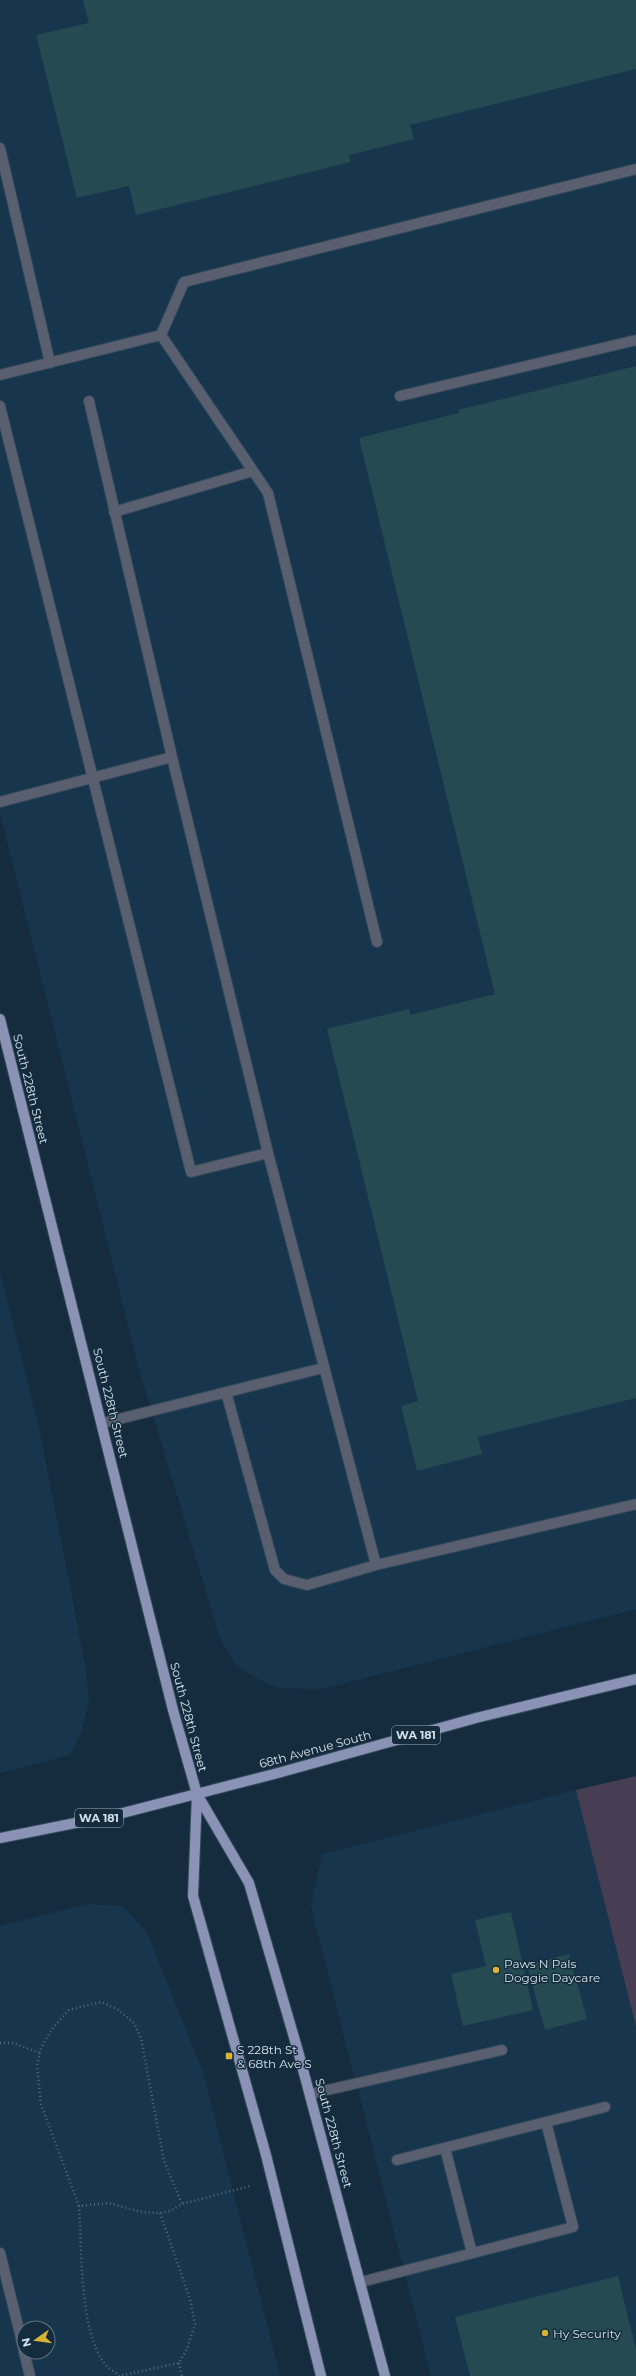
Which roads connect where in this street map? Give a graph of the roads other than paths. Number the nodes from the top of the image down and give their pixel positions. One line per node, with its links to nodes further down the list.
1 (0, 148): 5 (lane)
2 (636, 169): 3 (lane)
3 (161, 335): 5 (lane); 10 (lane)
4 (636, 340): 7 (lane)
5 (50, 363): 6 (lane)
6 (0, 375)
7 (400, 396)
8 (89, 401): 11 (lane)
9 (0, 406): 13 (lane)
10 (253, 471): 11 (lane); 15 (lane)
11 (114, 512): 12 (lane)
12 (172, 757): 13 (lane); 17 (lane)
13 (91, 778): 14 (lane); 17 (lane)
14 (0, 802)
15 (377, 942)
16 (0, 1019): 20 (main road, South 228th Street)
17 (268, 1153): 18 (lane)
18 (323, 1368): 19 (lane); 22 (lane)
19 (226, 1392): 20 (lane); 22 (lane)
20 (102, 1423): 24 (main road, South 228th Street)
21 (636, 1504): 22 (lane)
22 (376, 1565)
23 (636, 1679): 24 (main road, 68th Avenue South / WA 181)
24 (197, 1794): 25 (main road, 68th Avenue South / WA 181); 27 (main road, South 228th Street); 38 (main road, South 228th Street)
25 (0, 1838)
26 (502, 2050): 27 (lane)
27 (310, 2094): 34 (main road, South 228th Street)
28 (605, 2107): 29 (lane)
29 (546, 2122): 30 (lane); 33 (lane)
30 (445, 2148): 31 (lane); 33 (lane)
31 (397, 2160)
32 (0, 2253): 35 (lane)
33 (472, 2254): 34 (lane)
34 (361, 2282): 39 (main road, South 228th Street)
35 (16, 2320)
36 (26, 2360): 37 (lane)
37 (30, 2376)
38 (321, 2376)
39 (385, 2376)

